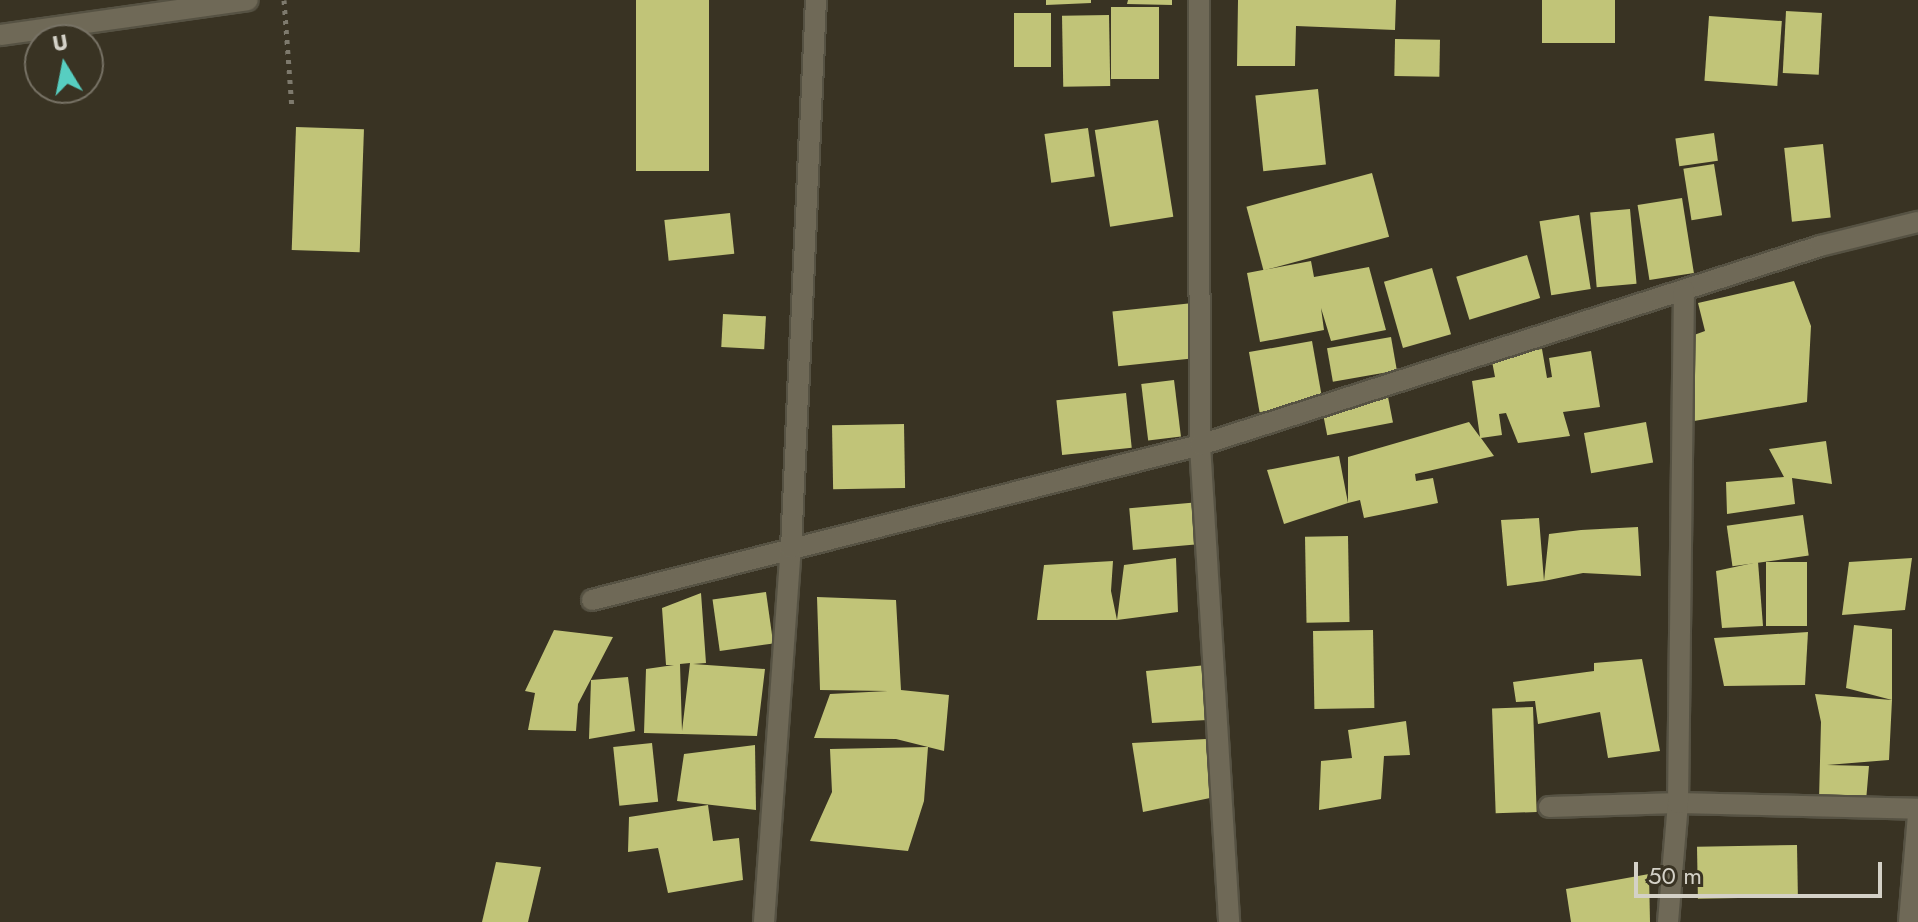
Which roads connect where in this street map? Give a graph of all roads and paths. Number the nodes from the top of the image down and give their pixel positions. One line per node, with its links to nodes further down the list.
1 (248, 0): 5 (street)
2 (284, 0): 6 (path)
3 (816, 0): 10 (street)
4 (1199, 0): 9 (street)
5 (0, 35)
6 (292, 108)
7 (1918, 222): 8 (street)
8 (1684, 290): 9 (street); 12 (street)
9 (1200, 445): 10 (street); 16 (street)
10 (791, 548): 11 (street); 15 (street)
11 (592, 600)
12 (1678, 803): 13 (street); 14 (street); 17 (street)
13 (1549, 807)
14 (1918, 812): 18 (street)
15 (764, 922)
16 (1229, 922)
17 (1668, 922)
18 (1909, 922)

